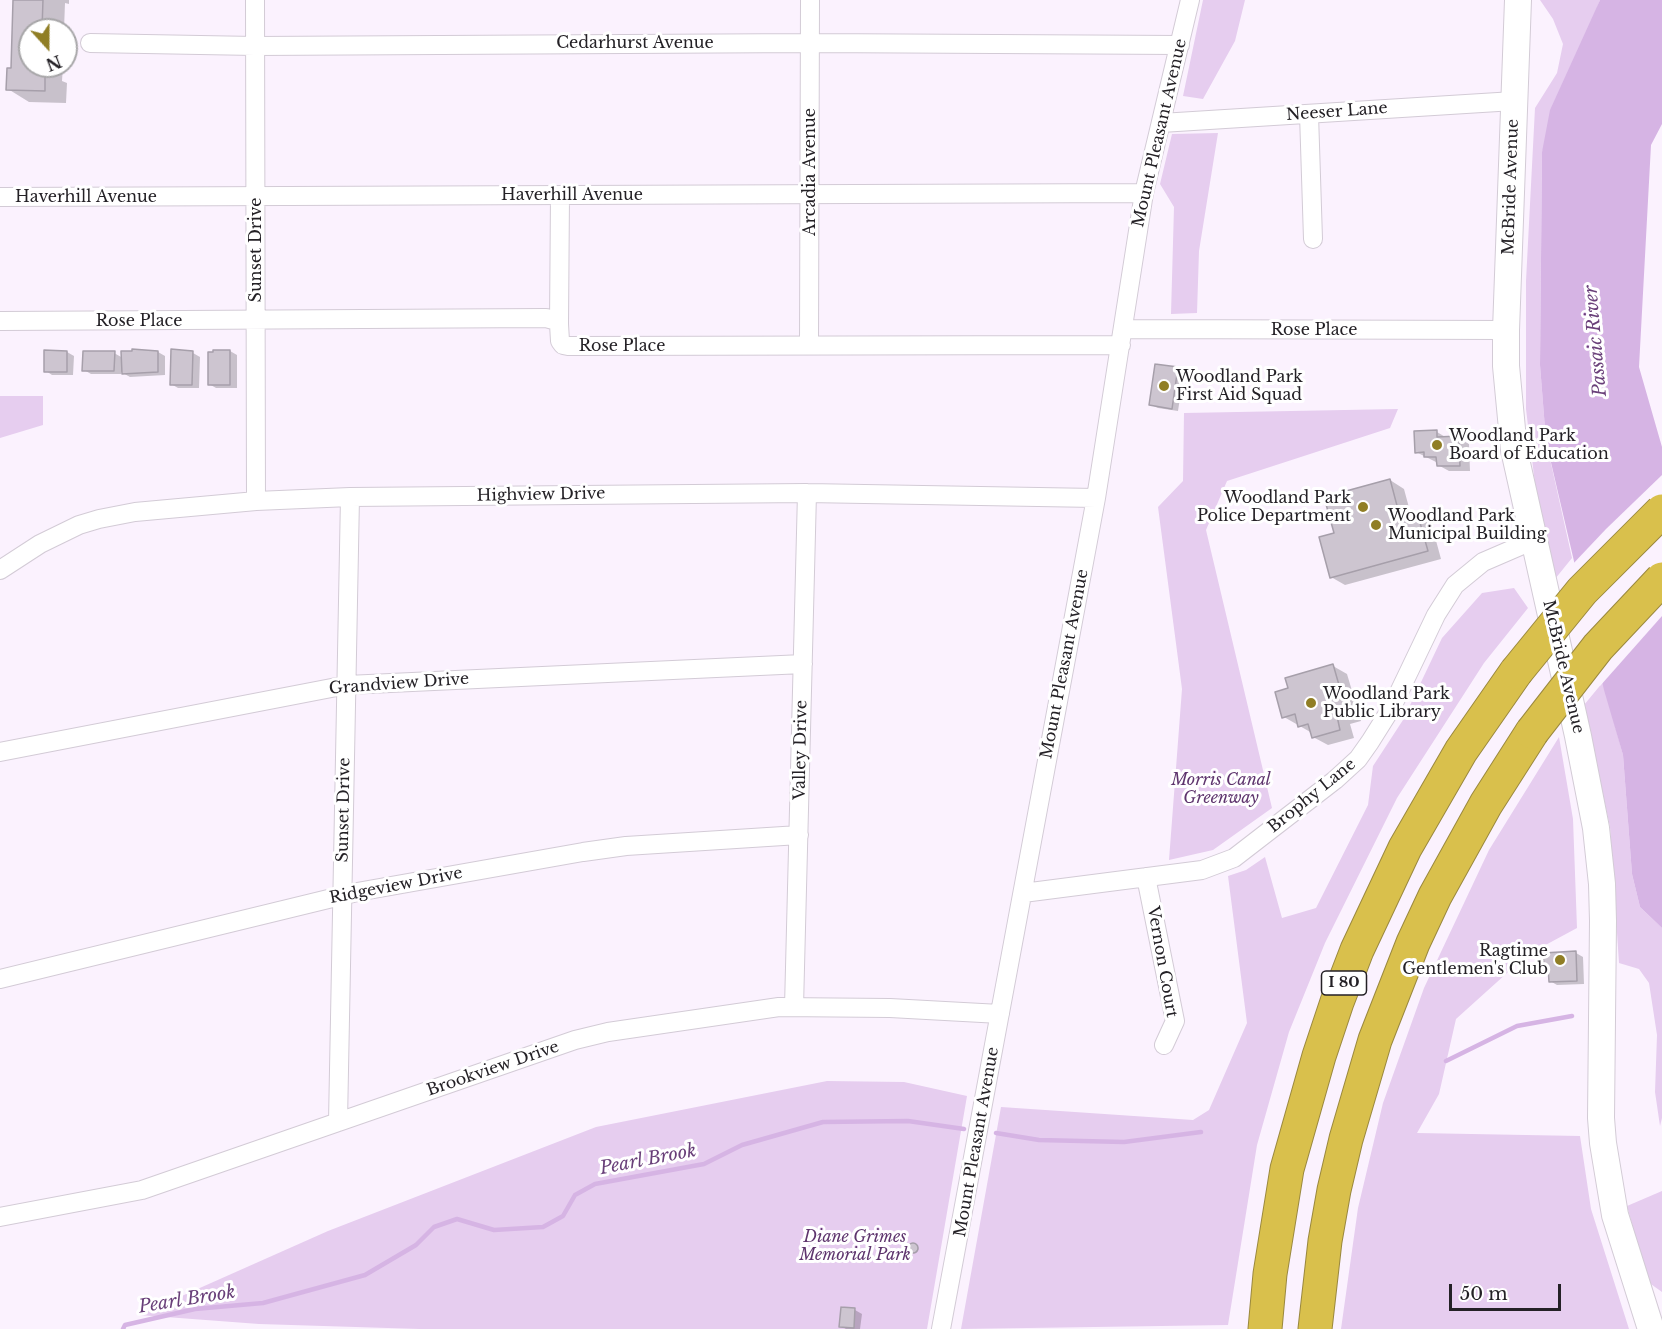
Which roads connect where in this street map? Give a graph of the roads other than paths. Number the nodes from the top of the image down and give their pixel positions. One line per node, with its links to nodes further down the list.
1 (255, 0): 8 (street, Sunset Drive)
2 (810, 0): 6 (street, Arcadia Avenue)
3 (1190, 0): 7 (street, Mount Pleasant Avenue)
4 (1518, 0): 9 (main road, McBride Avenue)
5 (90, 43): 8 (street, Cedarhurst Avenue)
6 (810, 43): 7 (street, Cedarhurst Avenue); 8 (street, Cedarhurst Avenue); 13 (street, Arcadia Avenue)
7 (1180, 45): 11 (street, Mount Pleasant Avenue)
8 (255, 46): 15 (street, Sunset Drive)
9 (1514, 101): 10 (street, Neeser Lane); 21 (main road, McBride Avenue)
10 (1309, 114): 11 (street, Neeser Lane); 17 (street)
11 (1161, 123): 12 (street, Mount Pleasant Avenue)
12 (1144, 193): 13 (street, Haverhill Avenue); 22 (street, Mount Pleasant Avenue)
13 (810, 194): 14 (street, Haverhill Avenue); 23 (street, Arcadia Avenue)
14 (560, 195): 15 (street, Haverhill Avenue); 20 (street)
15 (256, 196): 16 (street, Haverhill Avenue); 18 (street, Sunset Drive)
16 (0, 197)
17 (1313, 239)
18 (256, 320): 19 (street, Rose Place); 20 (street, Rose Place); 27 (street, Sunset Drive)
19 (0, 321)
20 (559, 324): 23 (street, Rose Place)
21 (1506, 330): 22 (street, Rose Place); 29 (main road, McBride Avenue)
22 (1122, 337): 23 (street, Rose Place); 26 (street, Mount Pleasant Avenue)
23 (809, 344)
24 (807, 493): 25 (street, Highview Drive); 26 (street, Highview Drive); 32 (street, Valley Drive)
25 (350, 497): 27 (street, Highview Drive); 33 (street, Sunset Drive)
26 (1096, 498): 37 (street, Mount Pleasant Avenue)
27 (256, 501): 30 (street, Highview Drive)
28 (1662, 511): 46 (highway, I 80, bridge)
29 (1534, 540): 36 (street, Brophy Lane); 48 (main road, McBride Avenue)
30 (0, 570)
31 (1662, 579): 47 (highway, I 80, bridge)
32 (803, 664): 33 (street, Grandview Drive); 35 (street, Valley Drive)
33 (347, 685): 34 (street, Grandview Drive); 38 (street, Sunset Drive)
34 (0, 753)
35 (799, 835): 38 (street, Ridgeview Drive); 40 (street, Valley Drive)
36 (1146, 877): 37 (street, Brophy Lane); 42 (street, Vernon Court)
37 (1023, 893): 41 (street, Mount Pleasant Avenue)
38 (342, 896): 39 (street, Ridgeview Drive); 43 (street, Sunset Drive)
39 (0, 979)
40 (794, 1006): 41 (street, Brookview Drive); 43 (street, Brookview Drive)
41 (1000, 1014): 45 (street, Mount Pleasant Avenue)
42 (1164, 1045)
43 (338, 1122): 44 (street, Brookview Drive)
44 (0, 1217)
45 (941, 1329)
46 (1266, 1329)
47 (1315, 1329)
48 (1651, 1329)

